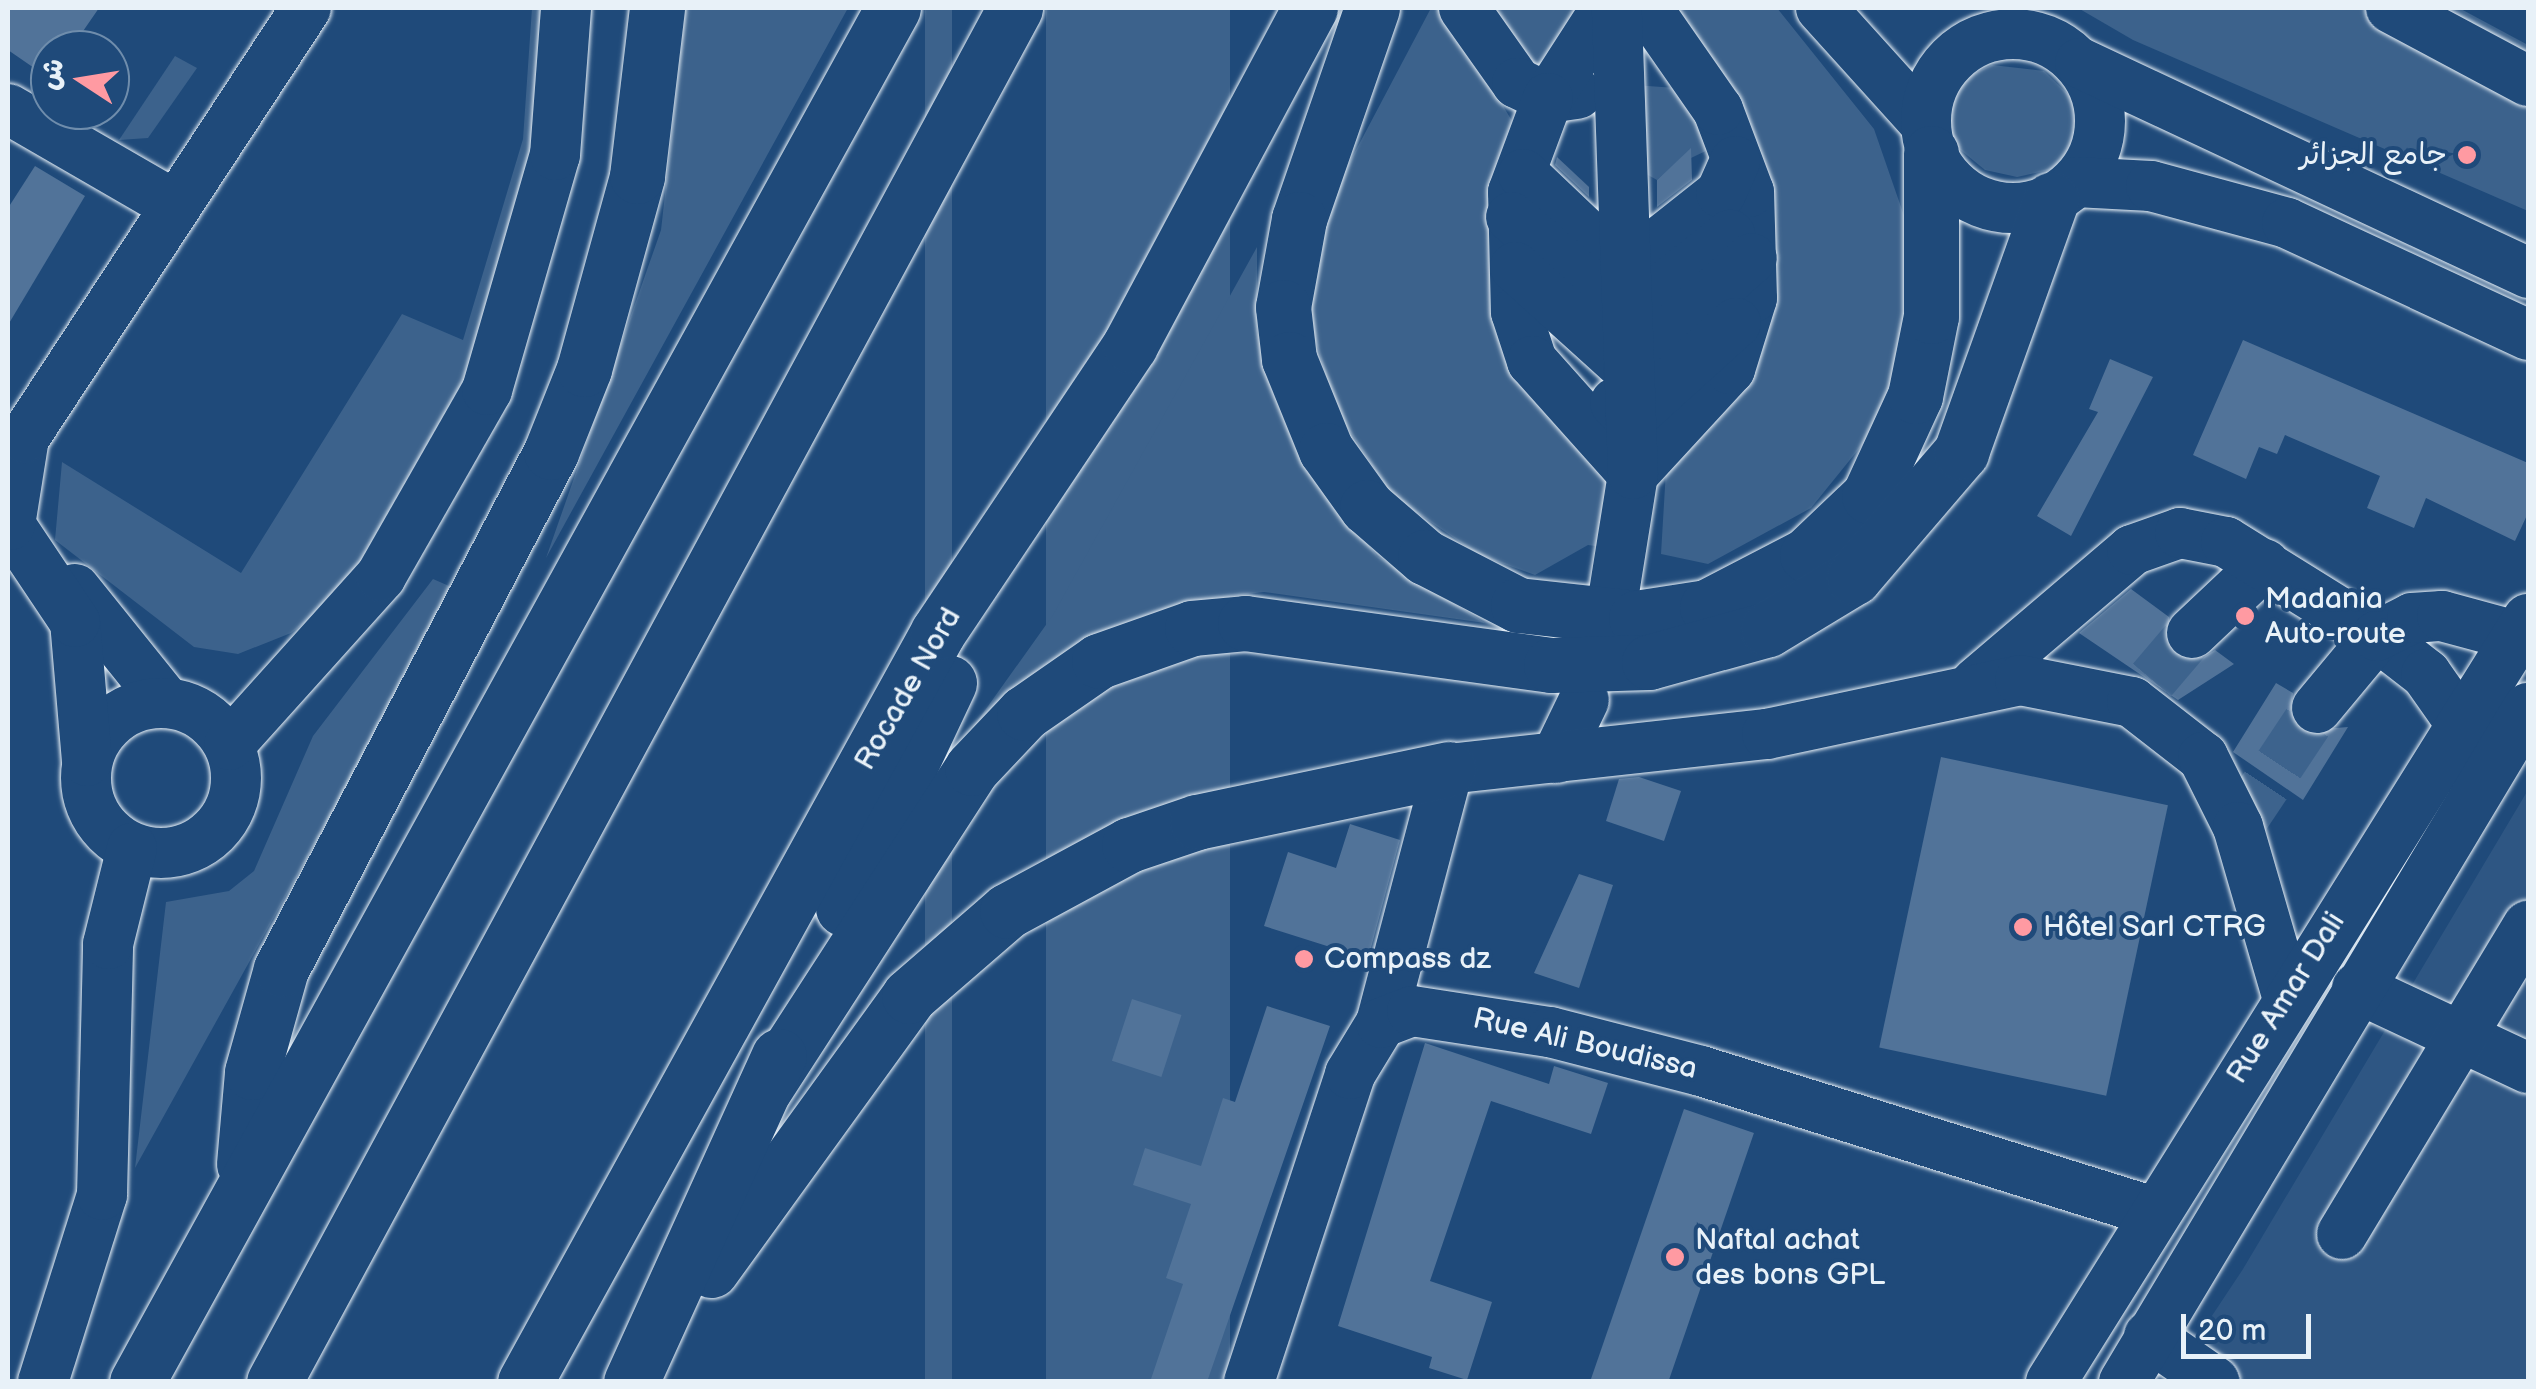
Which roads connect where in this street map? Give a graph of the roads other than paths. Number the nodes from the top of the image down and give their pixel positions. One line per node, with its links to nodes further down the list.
1 (306, 8): 27 (street)
2 (566, 8): 50 (street)
3 (657, 8): 62 (highway)
4 (893, 8): 62 (highway)
5 (1015, 8): 68 (highway)
6 (1310, 8): 34 (highway, Rocade Nord)
7 (1372, 8): 22 (highway)
8 (1464, 8): 20 (street)
9 (1606, 8): 20 (street)
10 (1617, 8): 17 (street)
11 (1647, 8): 19 (street)
12 (1821, 8): 22 (street)
13 (1974, 8): 15 (street)
14 (2390, 8): 18 (street)
15 (2027, 33): 16 (street); 22 (street)
16 (2080, 63): 25 (street); 29 (street)
17 (1618, 78): 19 (street); 20 (street); 24 (street)
18 (2528, 80)
19 (1702, 86): 23 (street)
20 (1548, 98): 24 (street); 26 (street)
21 (8, 108): 27 (street)
22 (1928, 138): 25 (street)
23 (1735, 162): 28 (street); 31 (street)
24 (1620, 172): 31 (street)
25 (2064, 191): 33 (street); 61 (highway)
26 (1517, 195): 30 (street); 31 (street)
27 (171, 203): 38 (street)
28 (1751, 239): 31 (street); 32 (street); 35 (street)
29 (2528, 274)
30 (1515, 289): 35 (street); 36 (street); 37 (street)
31 (1625, 293): 35 (street)
32 (1751, 310): 36 (street); 37 (street)
33 (2528, 335)
34 (1130, 345): 61 (highway); 69 (highway, Rocade Nord)
35 (1628, 369): 36 (street)
36 (1630, 419): 37 (street)
37 (1633, 474): 40 (street)
38 (9, 524): 46 (street); 52 (street)
39 (2265, 564): 42 (street); 43 (street); 44 (street)
40 (1613, 598)
41 (2522, 627): 43 (street); 49 (street, Rue Amar Dali)
42 (2192, 634)
43 (2376, 636): 47 (street); 49 (street)
44 (1976, 683): 51 (street); 57 (street)
45 (1584, 700): 51 (street)
46 (166, 702): 50 (street); 52 (street)
47 (2317, 708)
48 (2528, 708): 56 (street, Rue Amar Dali)
49 (2459, 721): 57 (street, Rue Amar Dali)
50 (229, 745): 54 (street)
51 (1556, 758): 53 (street)
52 (87, 761): 54 (street)
53 (1448, 769): 58 (street); 71 (highway)
54 (132, 848): 66 (street)
55 (2528, 926): 59 (street)
56 (2357, 988): 59 (street); 65 (street, Rue Amar Dali)
57 (2287, 996): 63 (street, Rue Amar Dali)
58 (1381, 1023): 63 (street, Rue Ali Boudissa); 72 (street)
59 (2463, 1035): 60 (street); 64 (street)
60 (2528, 1068)
61 (765, 1088): 70 (highway)
62 (233, 1202): 67 (highway)
63 (2155, 1212): 73 (street, Rue Amar Dali)
64 (2342, 1234)
65 (2148, 1336): 74 (street, Rue Amar Dali); 75 (street)
66 (43, 1382)
67 (137, 1382)
68 (274, 1382)
69 (525, 1382)
70 (632, 1382)
71 (648, 1382)
72 (1249, 1382)
73 (2051, 1382)
74 (2124, 1382)
75 (2214, 1382)

